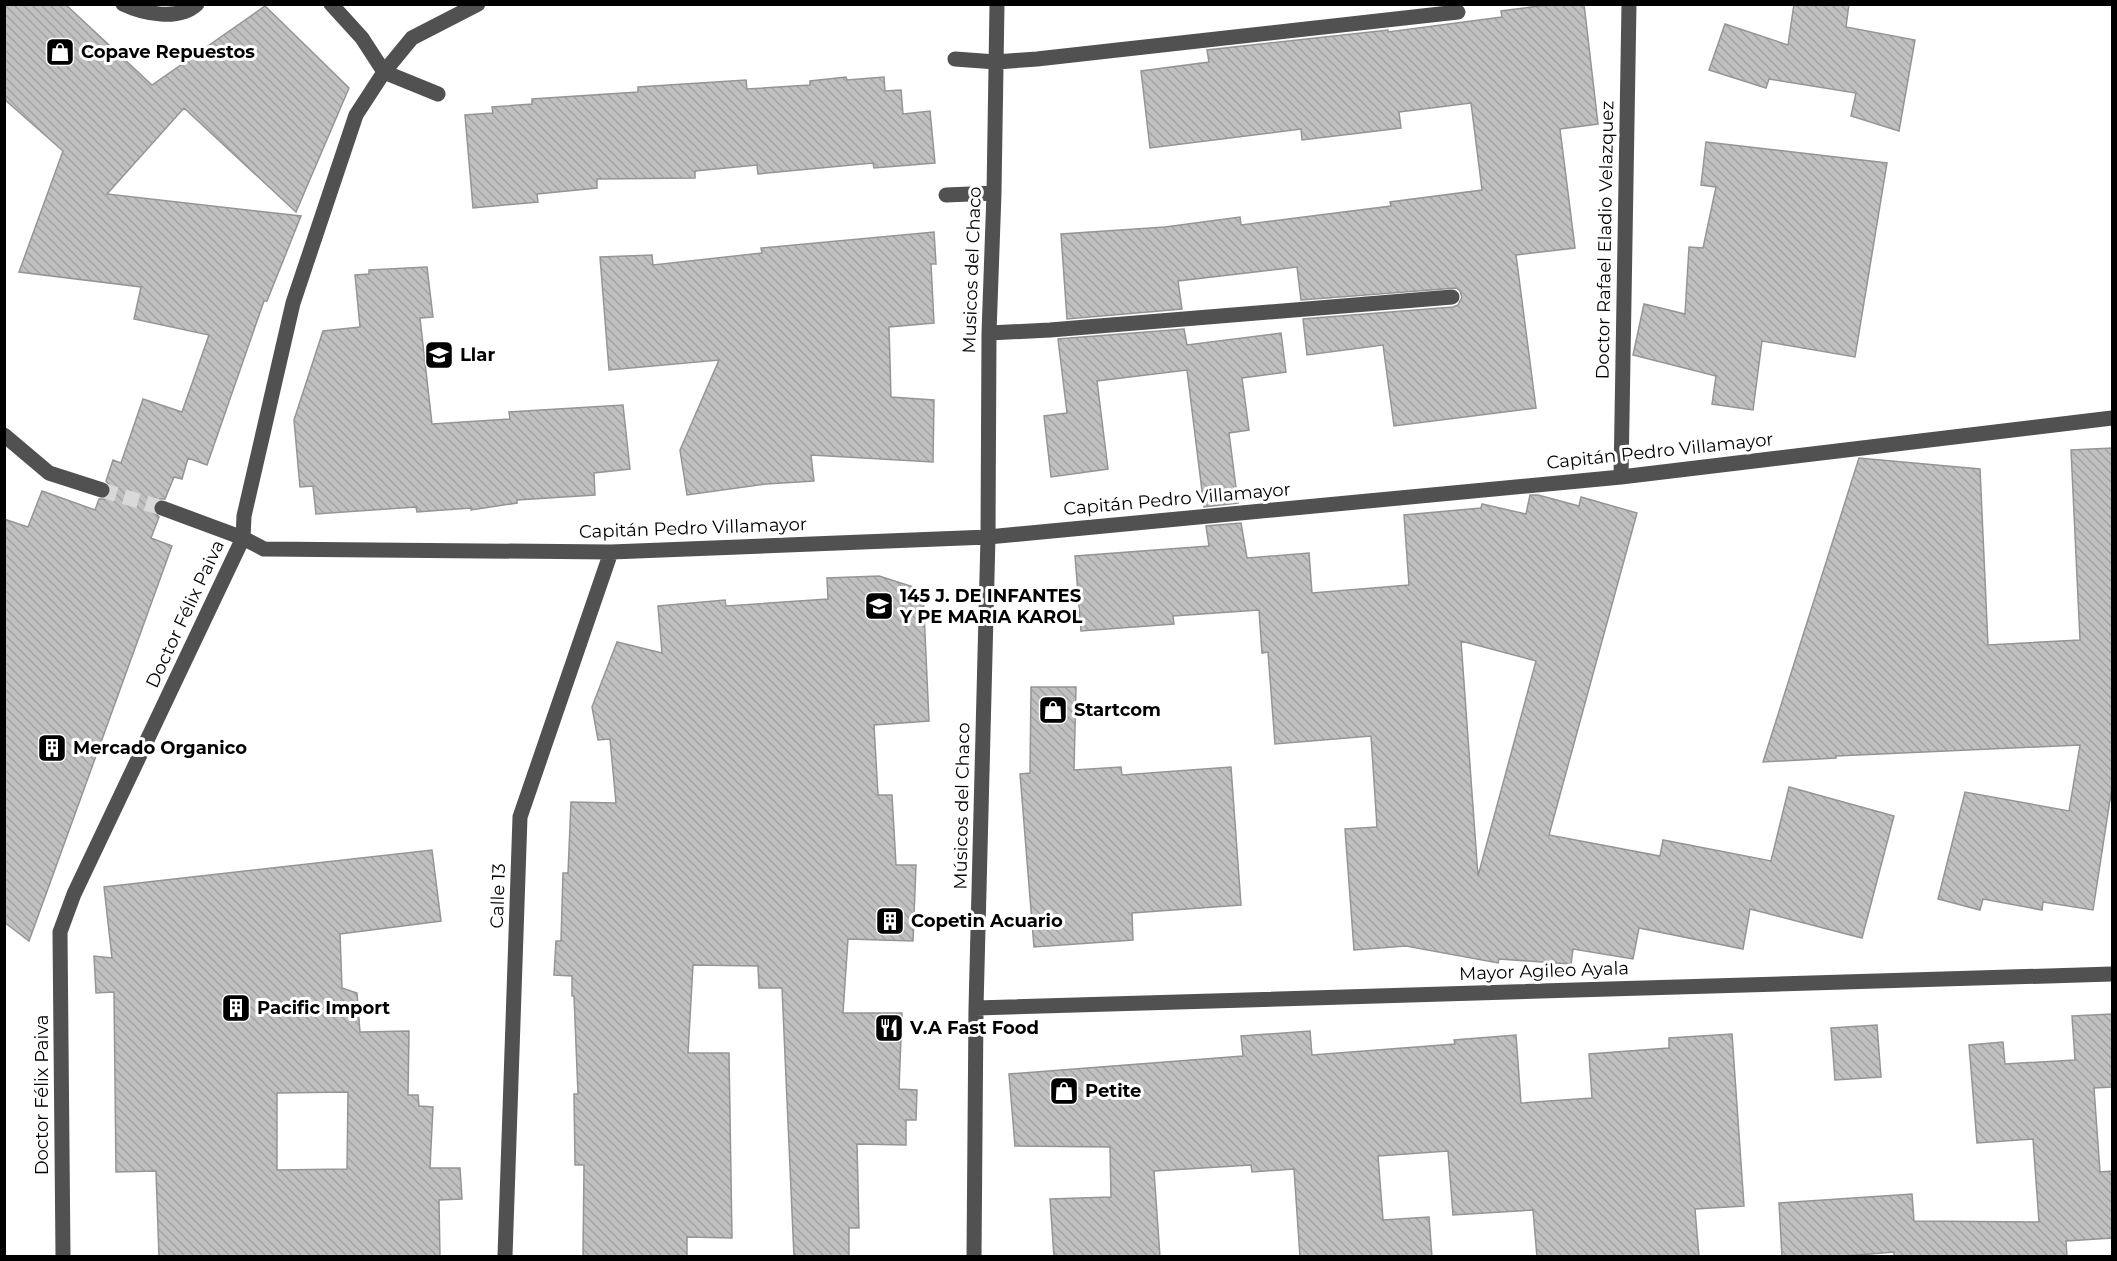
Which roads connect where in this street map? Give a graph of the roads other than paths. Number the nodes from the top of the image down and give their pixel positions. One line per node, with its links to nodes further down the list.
1 (123, 4): 2 (street)
2 (197, 4)
3 (331, 4): 10 (street)
4 (478, 4): 10 (street, Doctor Félix Paiva)
5 (997, 4): 9 (street, Musicos del Chaco)
6 (1629, 4): 18 (street, Doctor Rafael Eladio Velazquez)
7 (1458, 12): 9 (street)
8 (955, 59): 9 (street)
9 (996, 62): 12 (street, Musicos del Chaco)
10 (384, 72): 11 (street); 22 (street, Doctor Félix Paiva)
11 (438, 94)
12 (994, 194): 13 (street); 15 (street, Musicos del Chaco)
13 (946, 195)
14 (1452, 297): 15 (street)
15 (988, 333): 21 (street, Musicos del Chaco)
16 (2112, 418): 18 (street, Capitán Pedro Villamayor)
17 (4, 435): 19 (street)
18 (1621, 477): 21 (street, Capitán Pedro Villamayor)
19 (102, 490)
20 (162, 508): 22 (street, Capitán Pedro Villamayor)
21 (988, 537): 23 (street, Capitán Pedro Villamayor); 25 (street, Músicos del Chaco)
22 (243, 538): 23 (street, Capitán Pedro Villamayor); 26 (street, Doctor Félix Paiva)
23 (611, 552): 27 (street, Calle 13)
24 (2112, 974): 25 (street, Mayor Agileo Ayala)
25 (976, 1008): 28 (street, Músicos del Chaco)
26 (63, 1257)
27 (505, 1257)
28 (974, 1257)

